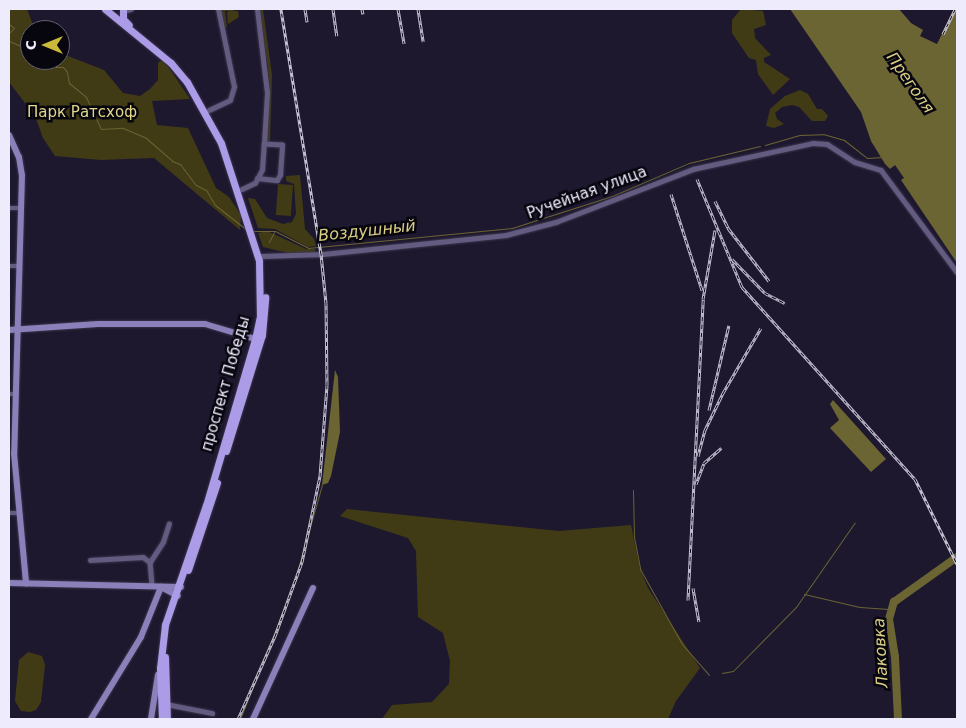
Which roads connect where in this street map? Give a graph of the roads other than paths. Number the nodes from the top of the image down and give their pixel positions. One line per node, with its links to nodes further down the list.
1 (131, 9): 4 (street)
2 (218, 9): 6 (street)
3 (257, 9): 8 (street)
4 (123, 10): 5 (main road); 6 (main road, проспект Победы)
5 (108, 11): 10 (main road, проспект Победы)
6 (209, 110): 10 (main road, проспект Победы)
7 (9, 134): 12 (street)
8 (264, 144): 9 (street); 9 (street)
9 (257, 178): 10 (street)
10 (240, 190): 13 (main road, проспект Победы)
11 (9, 208): 12 (street)
12 (22, 208): 15 (street)
13 (260, 255): 16 (street, Ручейная улица); 19 (main road, проспект Победы)
14 (9, 266): 15 (street)
15 (20, 266): 17 (street)
16 (957, 272)
17 (18, 329): 18 (street); 19 (street); 20 (street)
18 (9, 330)
19 (258, 340): 31 (main road, проспект Победы)
20 (12, 394): 21 (street)
21 (11, 443): 23 (street)
22 (9, 513): 23 (street)
23 (18, 513): 28 (street)
24 (169, 524): 26 (street)
25 (90, 560): 26 (street)
26 (150, 562): 29 (street)
27 (9, 583): 28 (street)
28 (26, 583): 29 (street)
29 (152, 585): 30 (street)
30 (161, 586): 31 (street); 33 (street); 38 (street)
31 (179, 587): 33 (main road, проспект Победы)
32 (313, 588): 40 (street)
33 (176, 595): 34 (main road, проспект Победы); 35 (main road, проспект Победы)
34 (160, 668): 37 (main road, проспект Победы); 39 (street)
35 (166, 704): 36 (street); 37 (main road, проспект Победы)
36 (212, 713)
37 (166, 718)
38 (91, 719)
39 (150, 719)
40 (253, 719)

